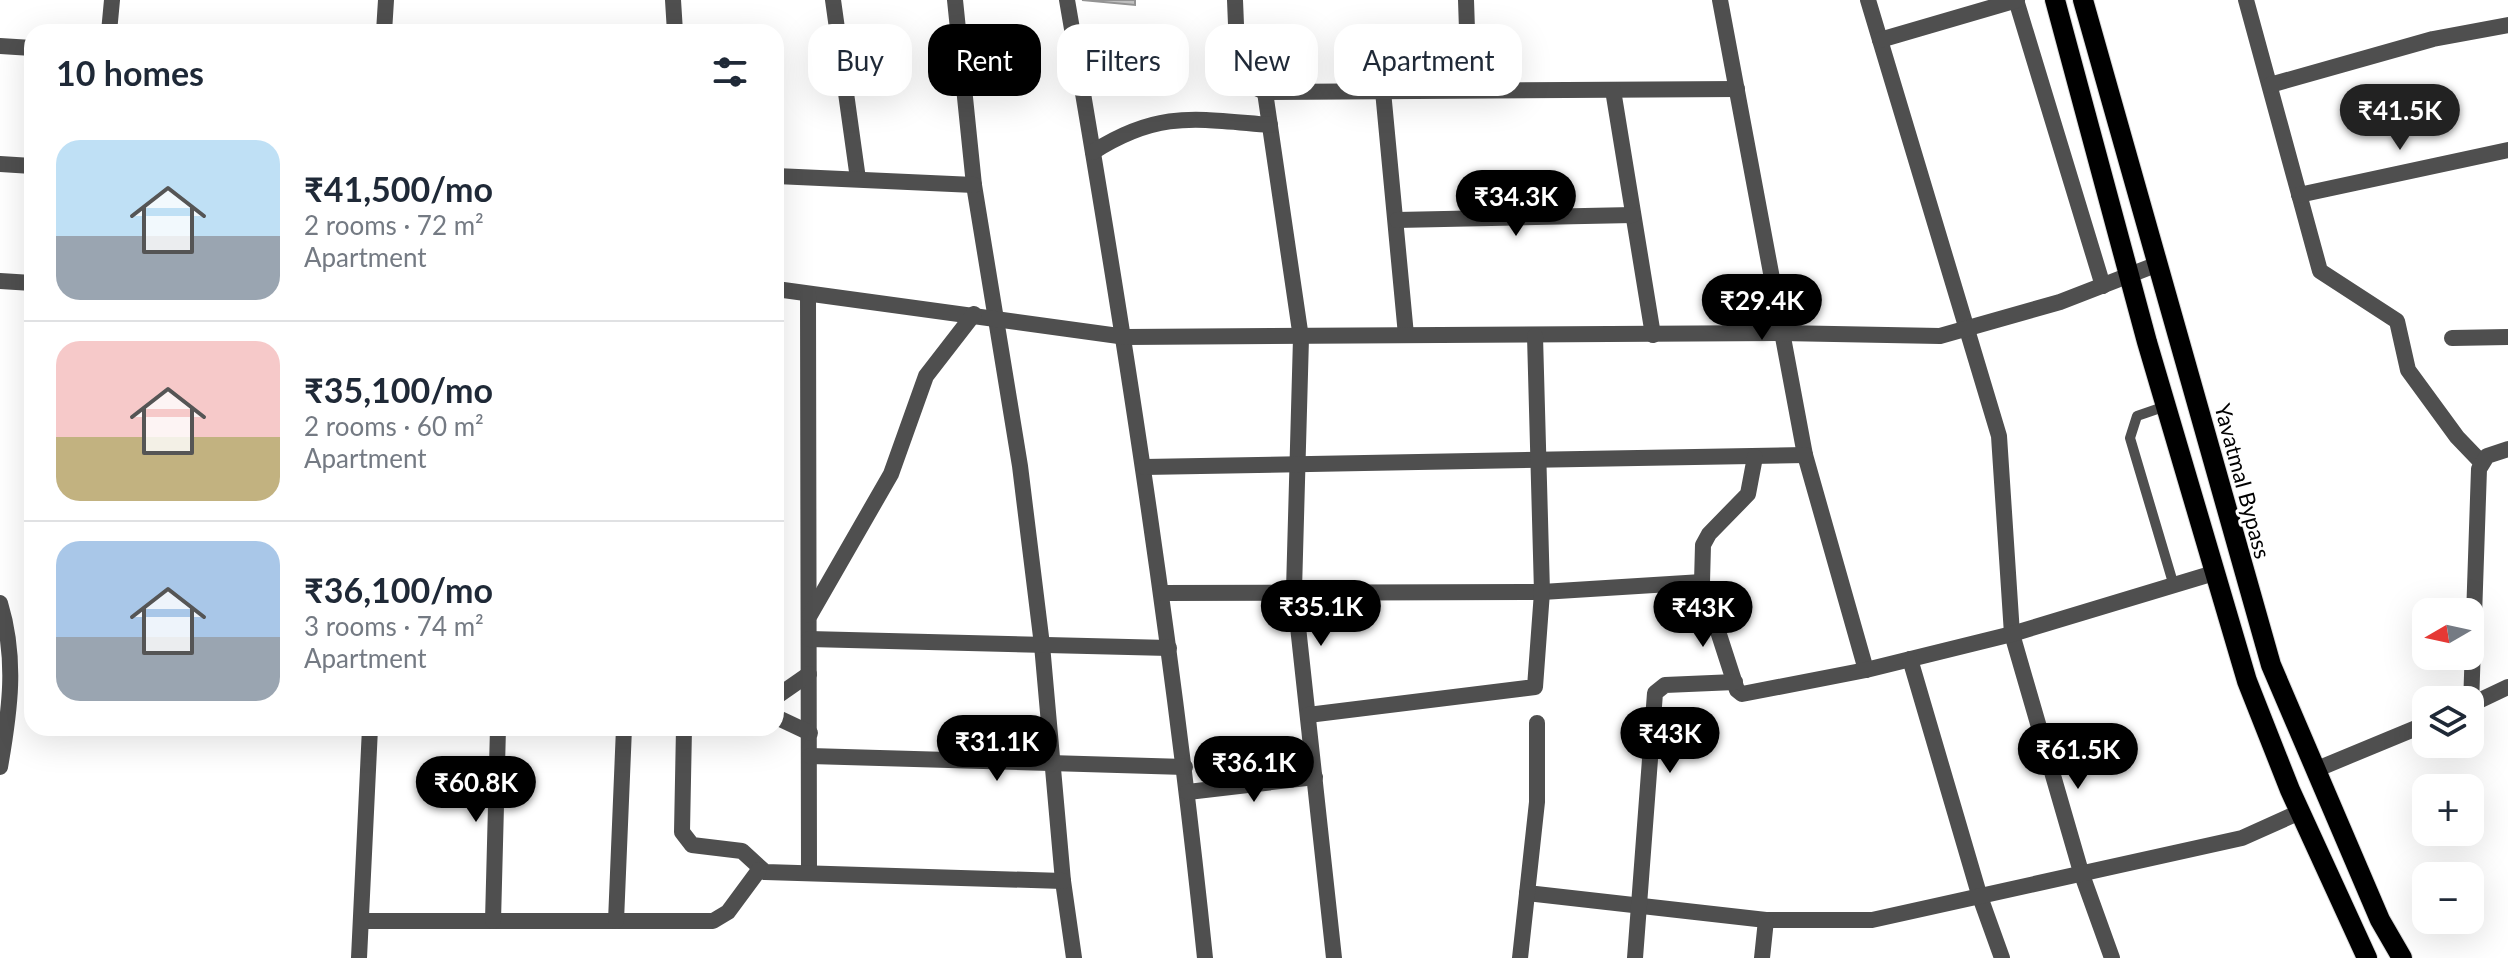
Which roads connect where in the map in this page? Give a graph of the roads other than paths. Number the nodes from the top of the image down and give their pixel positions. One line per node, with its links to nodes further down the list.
1 (112, 0): 15 (street)
2 (386, 0): 16 (street)
3 (673, 0): 17 (street)
4 (833, 0): 36 (street)
5 (955, 0): 37 (street)
6 (1067, 0): 32 (street)
7 (1235, 0): 18 (street)
8 (1466, 0): 19 (street)
9 (1720, 0): 25 (street)
10 (1868, 0): 21 (street)
11 (2016, 0): 21 (street); 45 (street)
12 (2055, 0): 42 (main road)
13 (2083, 0): 41 (main road, Yavatmal Bypass)
14 (2246, 0): 24 (street)
15 (110, 24)
16 (384, 24)
17 (674, 24)
18 (1236, 24)
19 (1467, 24)
20 (2508, 25): 24 (street)
21 (1880, 40): 50 (street)
22 (0, 46): 23 (street)
23 (24, 48)
24 (2270, 85): 38 (street)
25 (1737, 89): 27 (street); 51 (street)
26 (1522, 90): 27 (street)
27 (1613, 90): 39 (street)
28 (1266, 96): 30 (street)
29 (1384, 96): 40 (street)
30 (1270, 125): 32 (street); 57 (street)
31 (2508, 150): 38 (street)
32 (1093, 152): 55 (street)
33 (0, 164): 34 (street)
34 (24, 166)
35 (784, 176): 36 (street)
36 (858, 179): 37 (street)
37 (974, 185): 49 (street)
38 (2299, 195): 65 (street)
39 (1633, 215): 40 (street); 53 (street)
40 (1397, 220): 52 (street)
41 (2158, 264): 42 (street); 100 (main road, Yavatmal Bypass)
42 (2130, 276): 45 (street); 59 (main road)
43 (0, 281): 44 (street)
44 (24, 282)
45 (2103, 286): 50 (street)
46 (784, 290): 47 (street)
47 (808, 294): 48 (street); 74 (street)
48 (974, 314): 49 (street); 74 (street)
49 (994, 317): 55 (street); 77 (street)
50 (1968, 331): 51 (street); 75 (street)
51 (1781, 333): 53 (street); 61 (street)
52 (1406, 335): 54 (street); 57 (street)
53 (1653, 335): 54 (street)
54 (1535, 336): 63 (street)
55 (1126, 337): 57 (street); 66 (street)
56 (2508, 337): 58 (street)
57 (1301, 338): 64 (street)
58 (2452, 338)
59 (2166, 406): 67 (main road); 69 (lane)
60 (2508, 449): 65 (street)
61 (1805, 455): 62 (street); 80 (street)
62 (1755, 457): 63 (street); 68 (street)
63 (1536, 459): 64 (street); 71 (street)
64 (1297, 462): 66 (street); 70 (street)
65 (2481, 462): 83 (street)
66 (1144, 467): 72 (street)
67 (2214, 573): 69 (street); 103 (main road)
68 (1702, 582): 71 (street); 82 (street)
69 (2174, 586): 75 (street)
70 (1294, 590): 71 (street); 72 (street); 87 (street)
71 (1542, 592): 87 (street)
72 (1161, 593): 78 (street)
73 (0, 603): 98 (street)
74 (809, 617): 76 (street)
75 (2012, 634): 79 (street); 105 (street)
76 (809, 639): 77 (street); 81 (street)
77 (1042, 645): 78 (street); 97 (street)
78 (1169, 648): 99 (street)
79 (1910, 659): 80 (street); 109 (street)
80 (1866, 670): 82 (street)
81 (809, 674): 85 (street); 91 (street)
82 (1735, 682): 110 (street)
83 (2471, 686)
84 (2508, 687): 86 (street)
85 (784, 691)
86 (2484, 698)
87 (1308, 715): 101 (street)
88 (784, 721): 91 (street)
89 (1537, 723): 108 (street)
90 (2412, 730): 100 (street)
91 (810, 733): 96 (street)
92 (370, 736): 112 (street)
93 (498, 736): 113 (street)
94 (624, 736): 114 (street)
95 (684, 736): 104 (street)
96 (810, 756): 97 (street); 106 (street)
97 (1052, 765): 99 (street); 107 (street)
98 (0, 767)
99 (1185, 767): 102 (street)
100 (2315, 770): 125 (main road, Yavatmal Bypass)
101 (1315, 777): 102 (street); 118 (street)
102 (1188, 792): 117 (street)
103 (2300, 812): 105 (street); 124 (main road)
104 (759, 870): 106 (street); 114 (street)
105 (2081, 872): 109 (street); 123 (street)
106 (809, 873): 107 (street)
107 (1063, 881): 116 (street)
108 (1527, 893): 110 (street); 119 (street)
109 (1979, 894): 111 (street); 122 (street)
110 (1641, 906): 111 (street); 120 (street)
111 (1766, 920): 121 (street)
112 (361, 921): 113 (street); 115 (street)
113 (493, 921): 114 (street)
114 (616, 921)
115 (359, 958)
116 (1074, 958)
117 (1205, 958)
118 (1334, 958)
119 (1520, 958)
120 (1635, 958)
121 (1762, 958)
122 (2002, 958)
123 (2112, 958)
124 (2367, 958)
125 (2402, 958)

